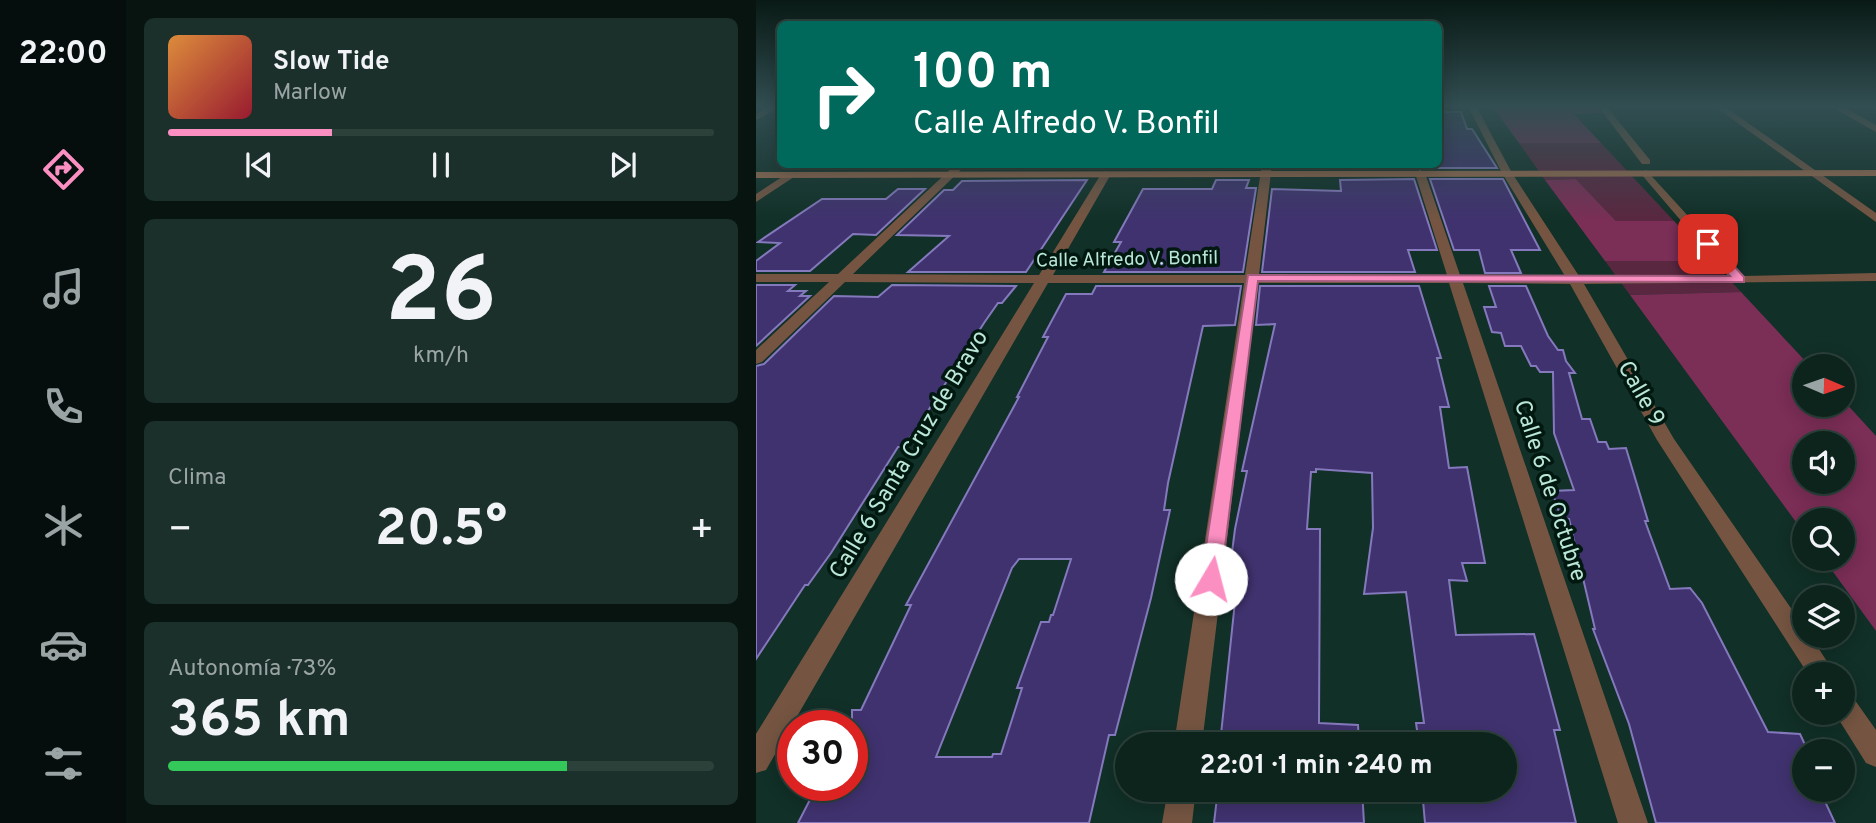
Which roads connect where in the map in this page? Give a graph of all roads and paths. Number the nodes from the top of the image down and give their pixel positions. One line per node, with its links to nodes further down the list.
1 (1492, 144): 10 (street, Calle 9)
2 (1629, 144): 11 (street)
3 (1774, 144): 5 (street)
4 (1442, 162): 10 (main road)
5 (1800, 162): 6 (main road); 11 (main road); 14 (street)
6 (1876, 162)
7 (756, 164): 8 (main road)
8 (777, 164)
9 (957, 168): 16 (street)
10 (1505, 168): 11 (main road); 13 (main road); 27 (street, Calle 9)
11 (1646, 168): 14 (main road); 28 (street)
12 (1266, 169): 13 (main road); 17 (main road); 24 (street)
13 (1420, 173): 26 (street, Calle 6 de Octubre)
14 (1815, 173): 15 (main road); 21 (street)
15 (1876, 173)
16 (950, 174): 17 (main road); 19 (main road); 25 (street)
17 (1106, 174): 29 (street, Calle 6 Santa Cruz de Bravo)
18 (756, 175): 19 (main road)
19 (792, 175): 20 (street)
20 (756, 199)
21 (1876, 218)
22 (1876, 277): 28 (street, Calle Alfredo V. Bonfil)
23 (756, 278): 25 (street, Calle Alfredo V. Bonfil)
24 (1253, 278): 26 (street, Calle Alfredo V. Bonfil); 29 (street, Calle Alfredo V. Bonfil); 33 (street)
25 (842, 279): 29 (street, Calle Alfredo V. Bonfil); 30 (street)
26 (1453, 279): 27 (street, Calle Alfredo V. Bonfil); 38 (street, Calle 6 de Octubre)
27 (1574, 279): 28 (street, Calle Alfredo V. Bonfil); 31 (street, Calle 9)
28 (1739, 279)
29 (1043, 280): 35 (street, Calle 6 Santa Cruz de Bravo)
30 (756, 359)
31 (1814, 662)
32 (1855, 722): 34 (street)
33 (1190, 732)
34 (1876, 754)
35 (756, 760)
36 (1180, 802): 37 (street)
37 (1177, 823)
38 (1633, 823)

